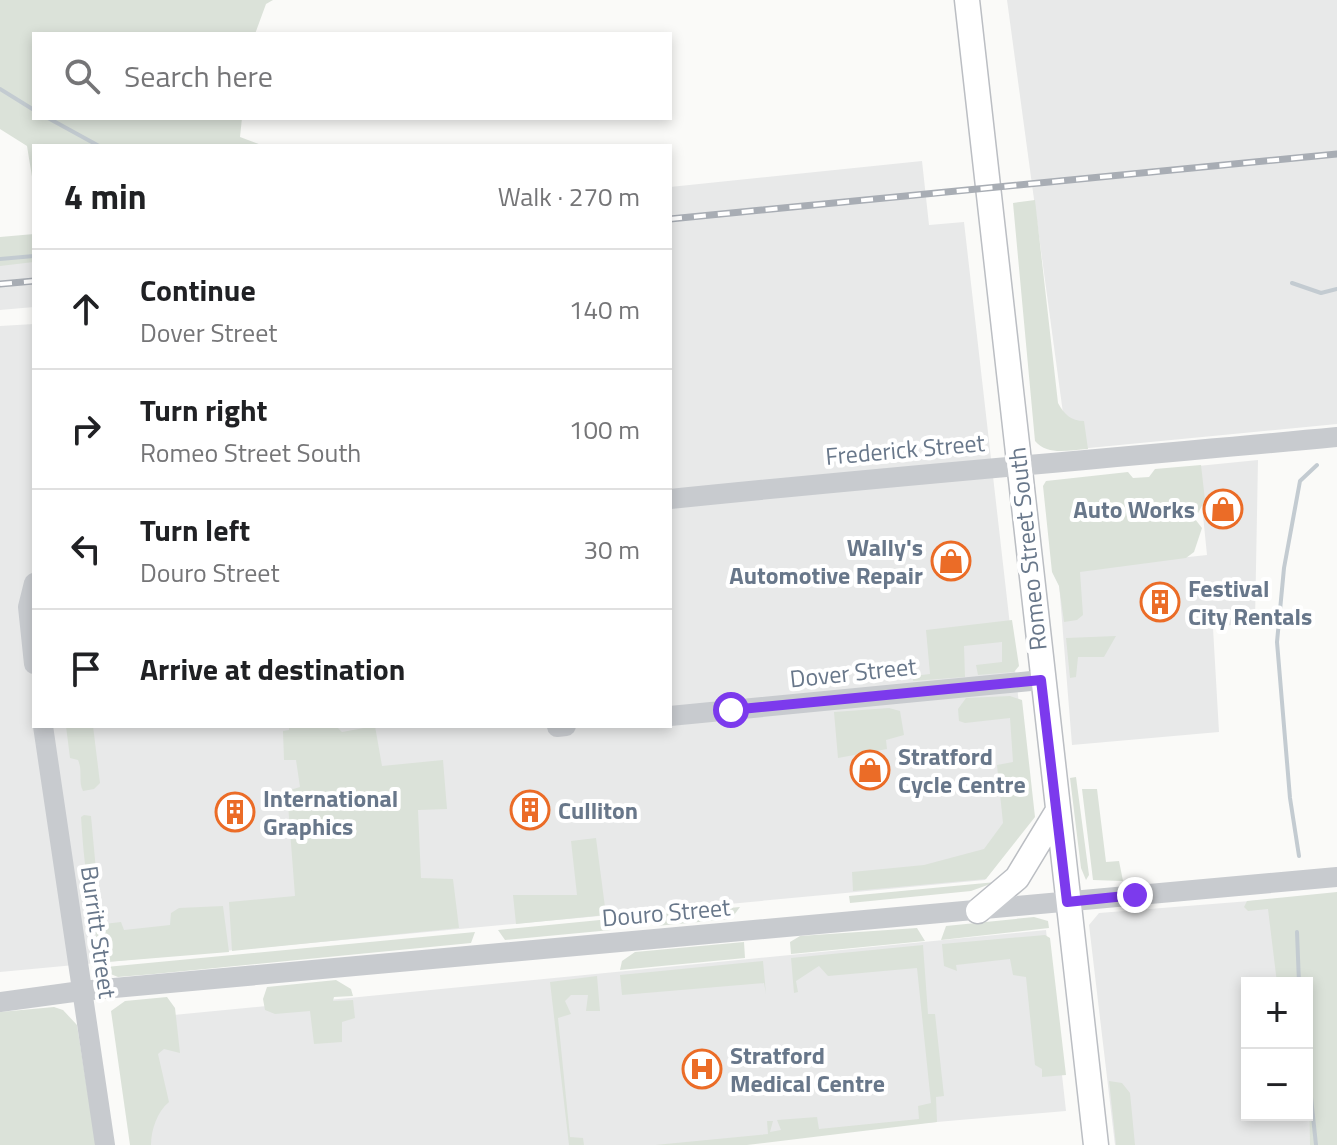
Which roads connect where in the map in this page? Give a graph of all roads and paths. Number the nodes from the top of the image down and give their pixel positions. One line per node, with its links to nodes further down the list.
1 (967, 0): 3 (main road, Romeo Street South)
2 (1337, 437): 3 (street, Frederick Street)
3 (1017, 466): 4 (street, Frederick Street); 7 (main road, Romeo Street South)
4 (672, 499)
5 (32, 591): 6 (street)
6 (32, 645)
7 (1041, 680): 8 (street, Dover Street); 10 (main road, Romeo Street South)
8 (672, 716)
9 (43, 728): 14 (street, Burritt Street)
10 (1057, 812): 12 (main road, Romeo Street South); 13 (main road)
11 (1337, 877): 12 (street, Douro Street)
12 (1067, 902): 13 (street, Douro Street); 17 (main road, Romeo Street South)
13 (978, 911): 14 (street, Douro Street)
14 (81, 991): 15 (street, Douro Street); 16 (street, Burritt Street)
15 (0, 1002)
16 (105, 1145)
17 (1096, 1145)

